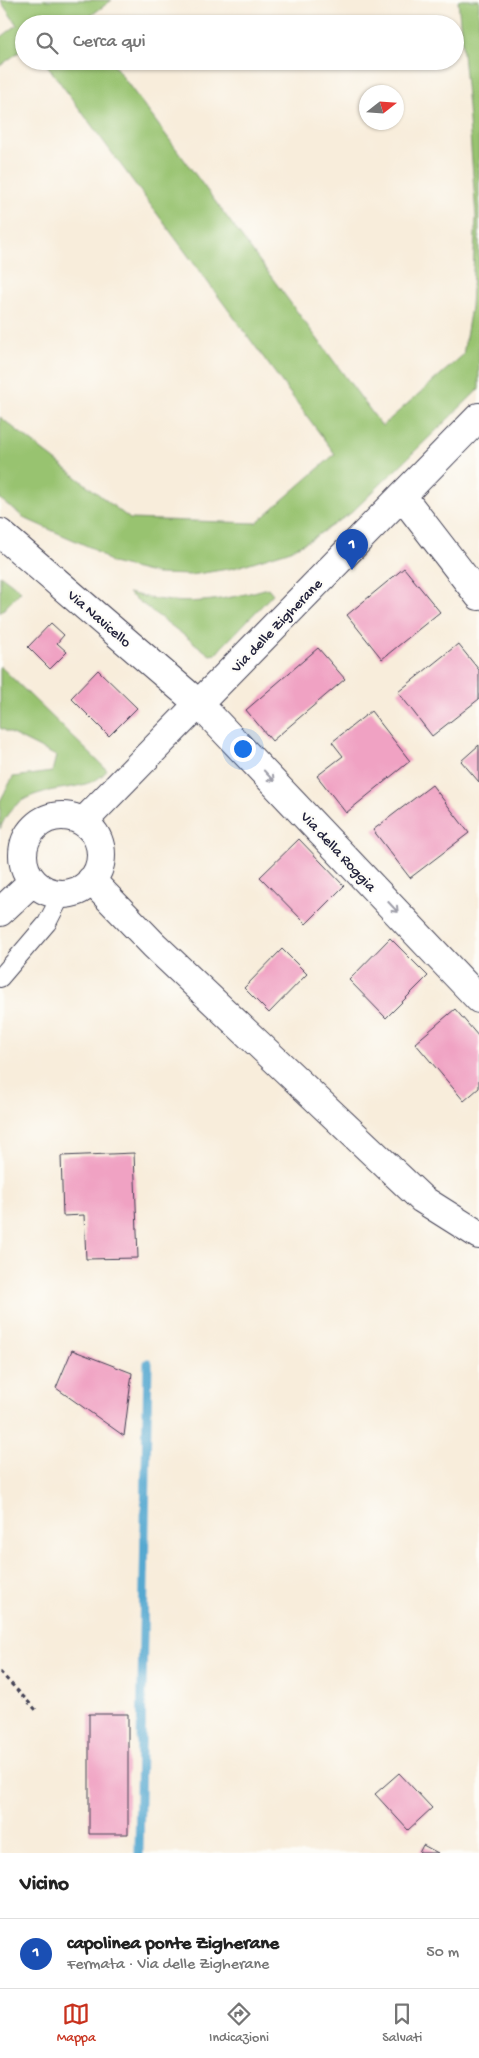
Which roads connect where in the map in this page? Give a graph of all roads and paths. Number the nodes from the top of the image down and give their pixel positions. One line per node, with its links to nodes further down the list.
1 (479, 416): 2 (street, Via delle Zigherane)
2 (402, 496): 4 (street); 5 (street, Via delle Zigherane)
3 (0, 534): 5 (street, Via Navicello)
4 (479, 596)
5 (198, 704): 6 (street, Via delle Zigherane); 12 (street, Via della Roggia, one-way to 12)
6 (83, 822): 7 (street); 8 (street)
7 (91, 880): 9 (street); 13 (street)
8 (33, 881): 9 (street); 10 (street)
9 (62, 894): 11 (lane)
10 (0, 912)
11 (0, 978)
12 (479, 999)
13 (479, 1235)
14 (0, 1672): 15 (path)
15 (37, 1711)

